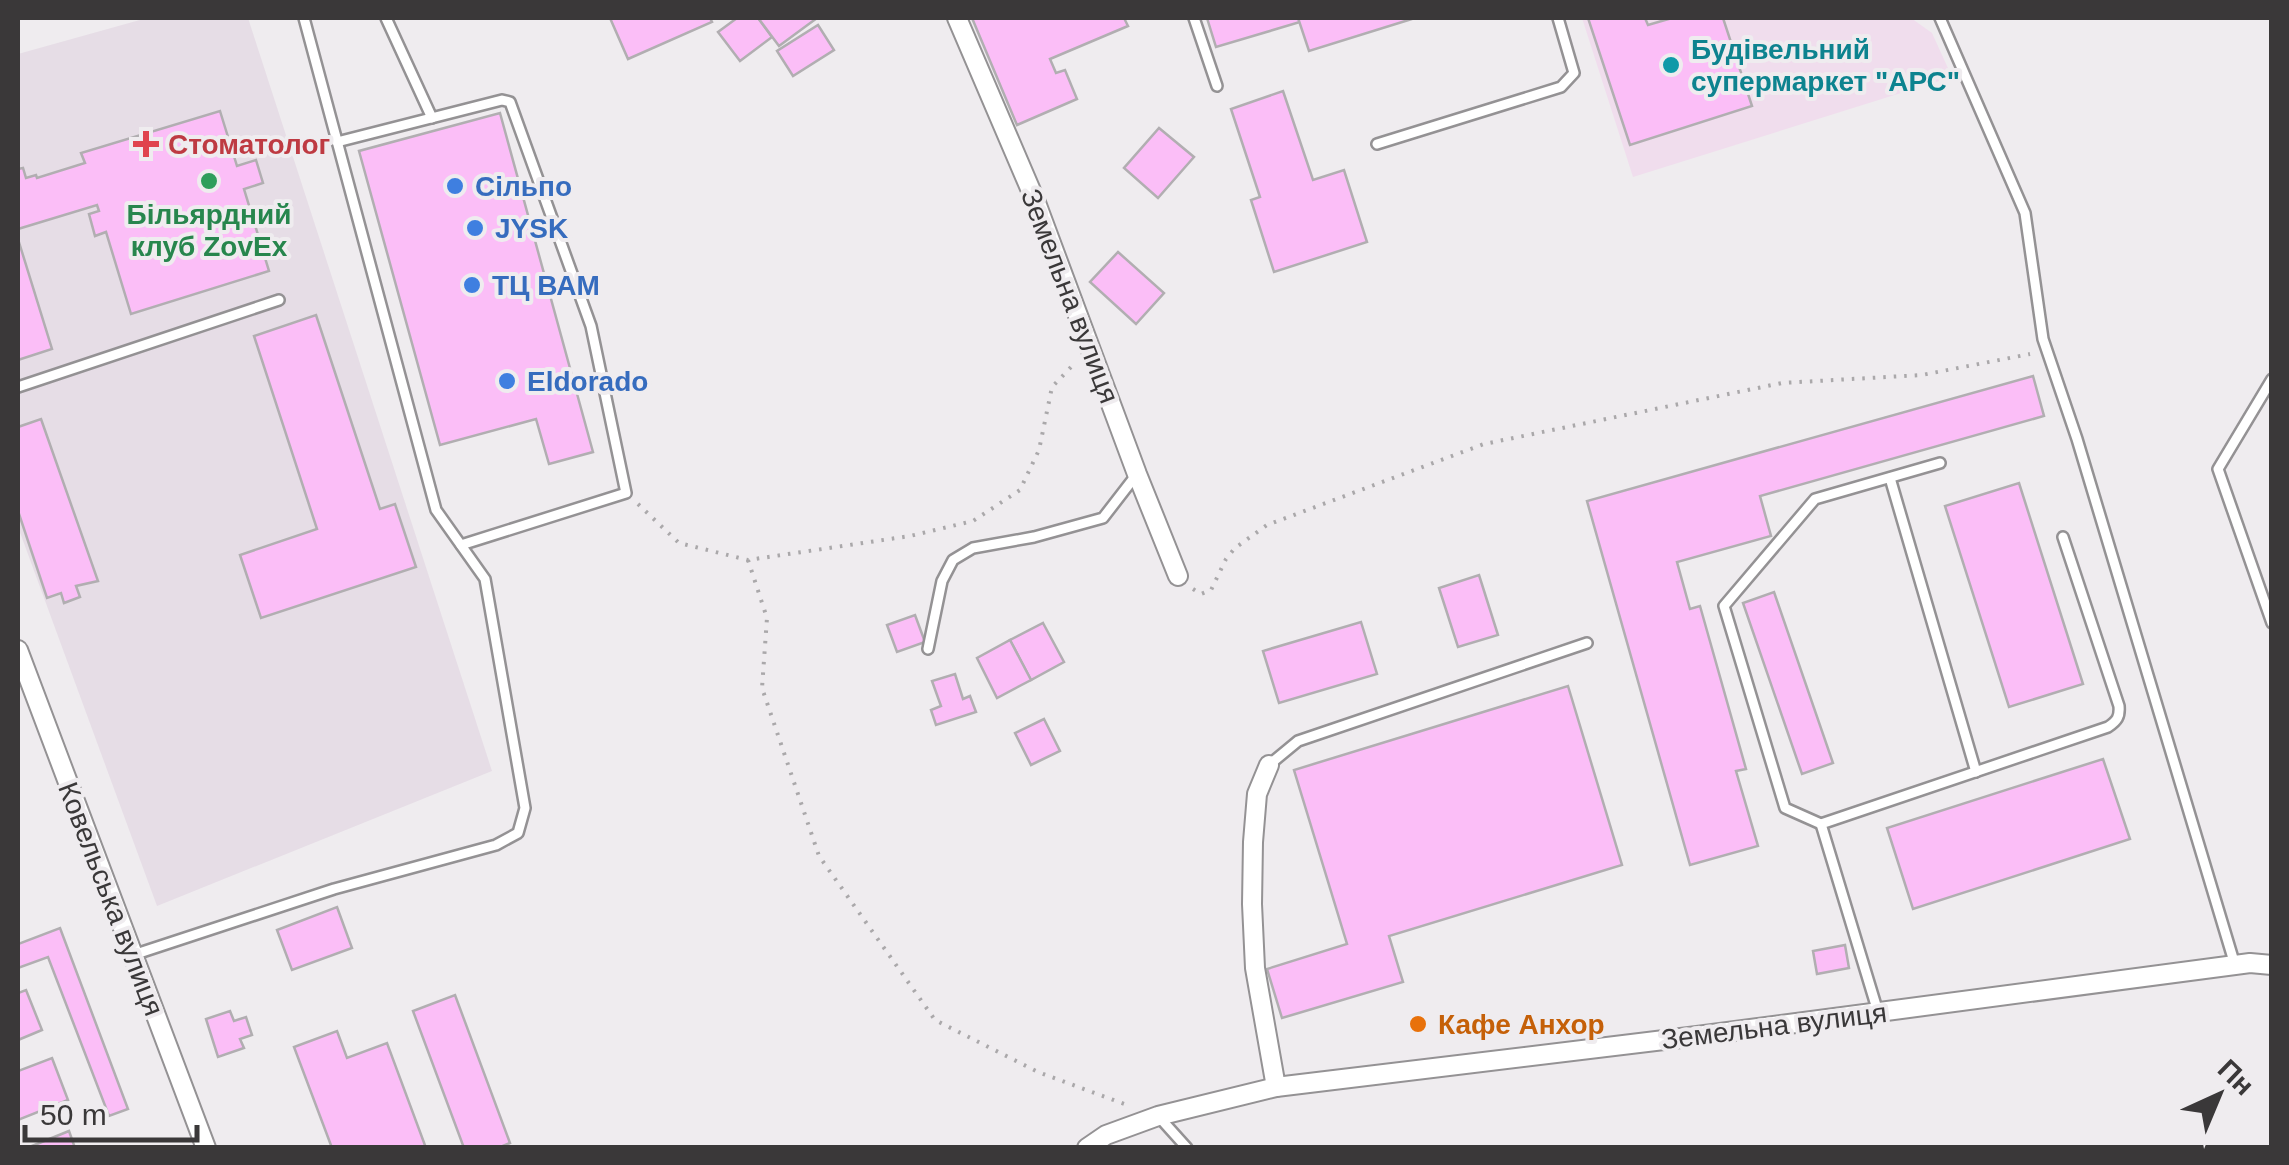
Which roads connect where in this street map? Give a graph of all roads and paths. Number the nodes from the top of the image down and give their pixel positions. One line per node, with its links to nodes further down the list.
1 (304, 18): 9 (lane)
2 (386, 18): 8 (lane)
3 (958, 18): 12 (street, Земельна вулиця)
4 (1194, 18): 7 (lane)
5 (1558, 18): 10 (lane)
6 (1940, 18): 13 (lane)
7 (1217, 86)
8 (432, 118): 9 (lane); 19 (lane)
9 (337, 142): 21 (lane)
10 (1377, 144)
11 (279, 300): 15 (lane)
12 (1090, 347): 17 (street, Земельна вулиця); 22 (path)
13 (2047, 351): 23 (path); 32 (lane)
14 (2272, 379): 24 (lane)
15 (18, 387)
16 (1940, 464): 18 (lane)
17 (1136, 474): 23 (street, Земельна вулиця); 27 (lane)
18 (1890, 478): 29 (lane); 30 (lane)
19 (626, 493): 21 (lane); 22 (path)
20 (2064, 537): 29 (lane)
21 (460, 545): 31 (lane)
22 (748, 560): 36 (path)
23 (1178, 576)
24 (2272, 623)
25 (1587, 643): 28 (lane)
26 (18, 650): 31 (street, Ковельська вулиця)
27 (928, 650)
28 (1269, 765): 35 (street)
29 (1976, 772): 30 (lane)
30 (1821, 824): 34 (lane)
31 (132, 955): 37 (street, Ковельська вулиця)
32 (2235, 964): 33 (street, Земельна вулиця); 34 (street, Земельна вулиця)
33 (2272, 965)
34 (1878, 1012): 35 (street, Земельна вулиця)
35 (1276, 1087): 36 (street, Земельна вулиця)
36 (1158, 1116): 38 (street, Земельна вулиця); 39 (lane)
37 (206, 1148)
38 (1087, 1148)
39 (1187, 1148)

